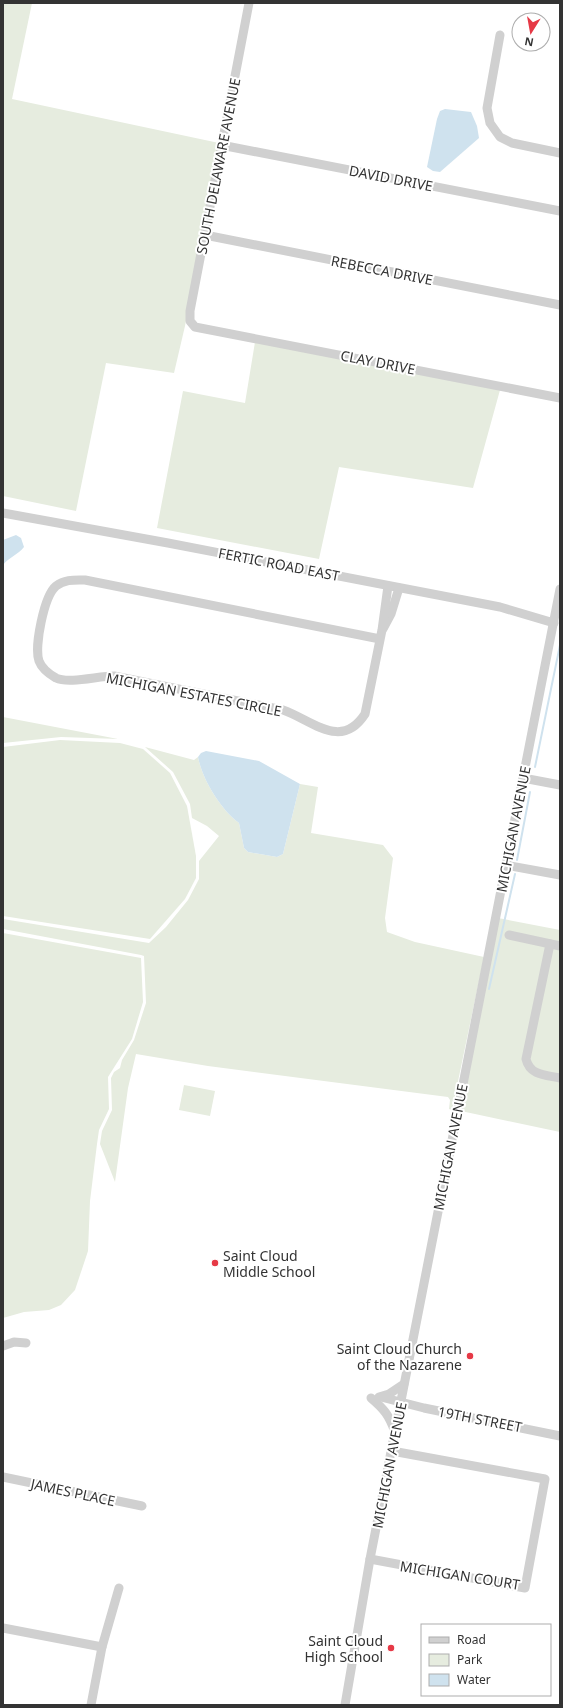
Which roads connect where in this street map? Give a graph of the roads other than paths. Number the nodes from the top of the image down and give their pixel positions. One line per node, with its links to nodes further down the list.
1 (249, 3): 3 (street, SOUTH DELAWARE AVENUE)
2 (500, 35): 4 (street)
3 (221, 146): 5 (street, DAVID DRIVE); 6 (street, SOUTH DELAWARE AVENUE)
4 (560, 153)
5 (560, 211)
6 (205, 235): 7 (street, REBECCA DRIVE); 8 (street, SOUTH DELAWARE AVENUE)
7 (560, 305)
8 (195, 327): 9 (street, CLAY DRIVE)
9 (560, 398)
10 (3, 513): 11 (street, FERTIC ROAD EAST)
11 (388, 586): 12 (street, FERTIC ROAD EAST); 15 (street, MICHIGAN ESTATES CIRCLE)
12 (399, 588): 14 (street, FERTIC ROAD EAST); 15 (street, MICHIGAN ESTATES CIRCLE)
13 (560, 589): 14 (street, MICHIGAN AVENUE)
14 (554, 623): 16 (street, MICHIGAN AVENUE)
15 (381, 635): 15 (street, MICHIGAN ESTATES CIRCLE)
16 (523, 778): 17 (street); 18 (street, MICHIGAN AVENUE)
17 (560, 785)
18 (505, 865): 19 (street); 26 (street, MICHIGAN AVENUE)
19 (560, 875)
20 (509, 935): 21 (street)
21 (550, 944): 22 (street); 23 (street)
22 (560, 946)
23 (560, 1078)
24 (26, 1343): 25 (street)
25 (3, 1346)
26 (404, 1384): 27 (street); 28 (street, MICHIGAN AVENUE)
27 (381, 1397): 28 (street, 19TH STREET); 29 (street)
28 (401, 1403): 29 (street, MICHIGAN AVENUE); 30 (street, 19TH STREET)
29 (395, 1433): 31 (street, MICHIGAN AVENUE)
30 (560, 1436)
31 (392, 1451): 34 (street, MICHIGAN AVENUE); 34 (street, MICHIGAN COURT)
32 (3, 1477): 33 (street, JAMES PLACE)
33 (142, 1506)
34 (370, 1559): 39 (street, MICHIGAN AVENUE)
35 (119, 1588): 37 (street)
36 (3, 1628): 37 (street)
37 (102, 1647): 38 (street)
38 (91, 1705)
39 (345, 1705)

